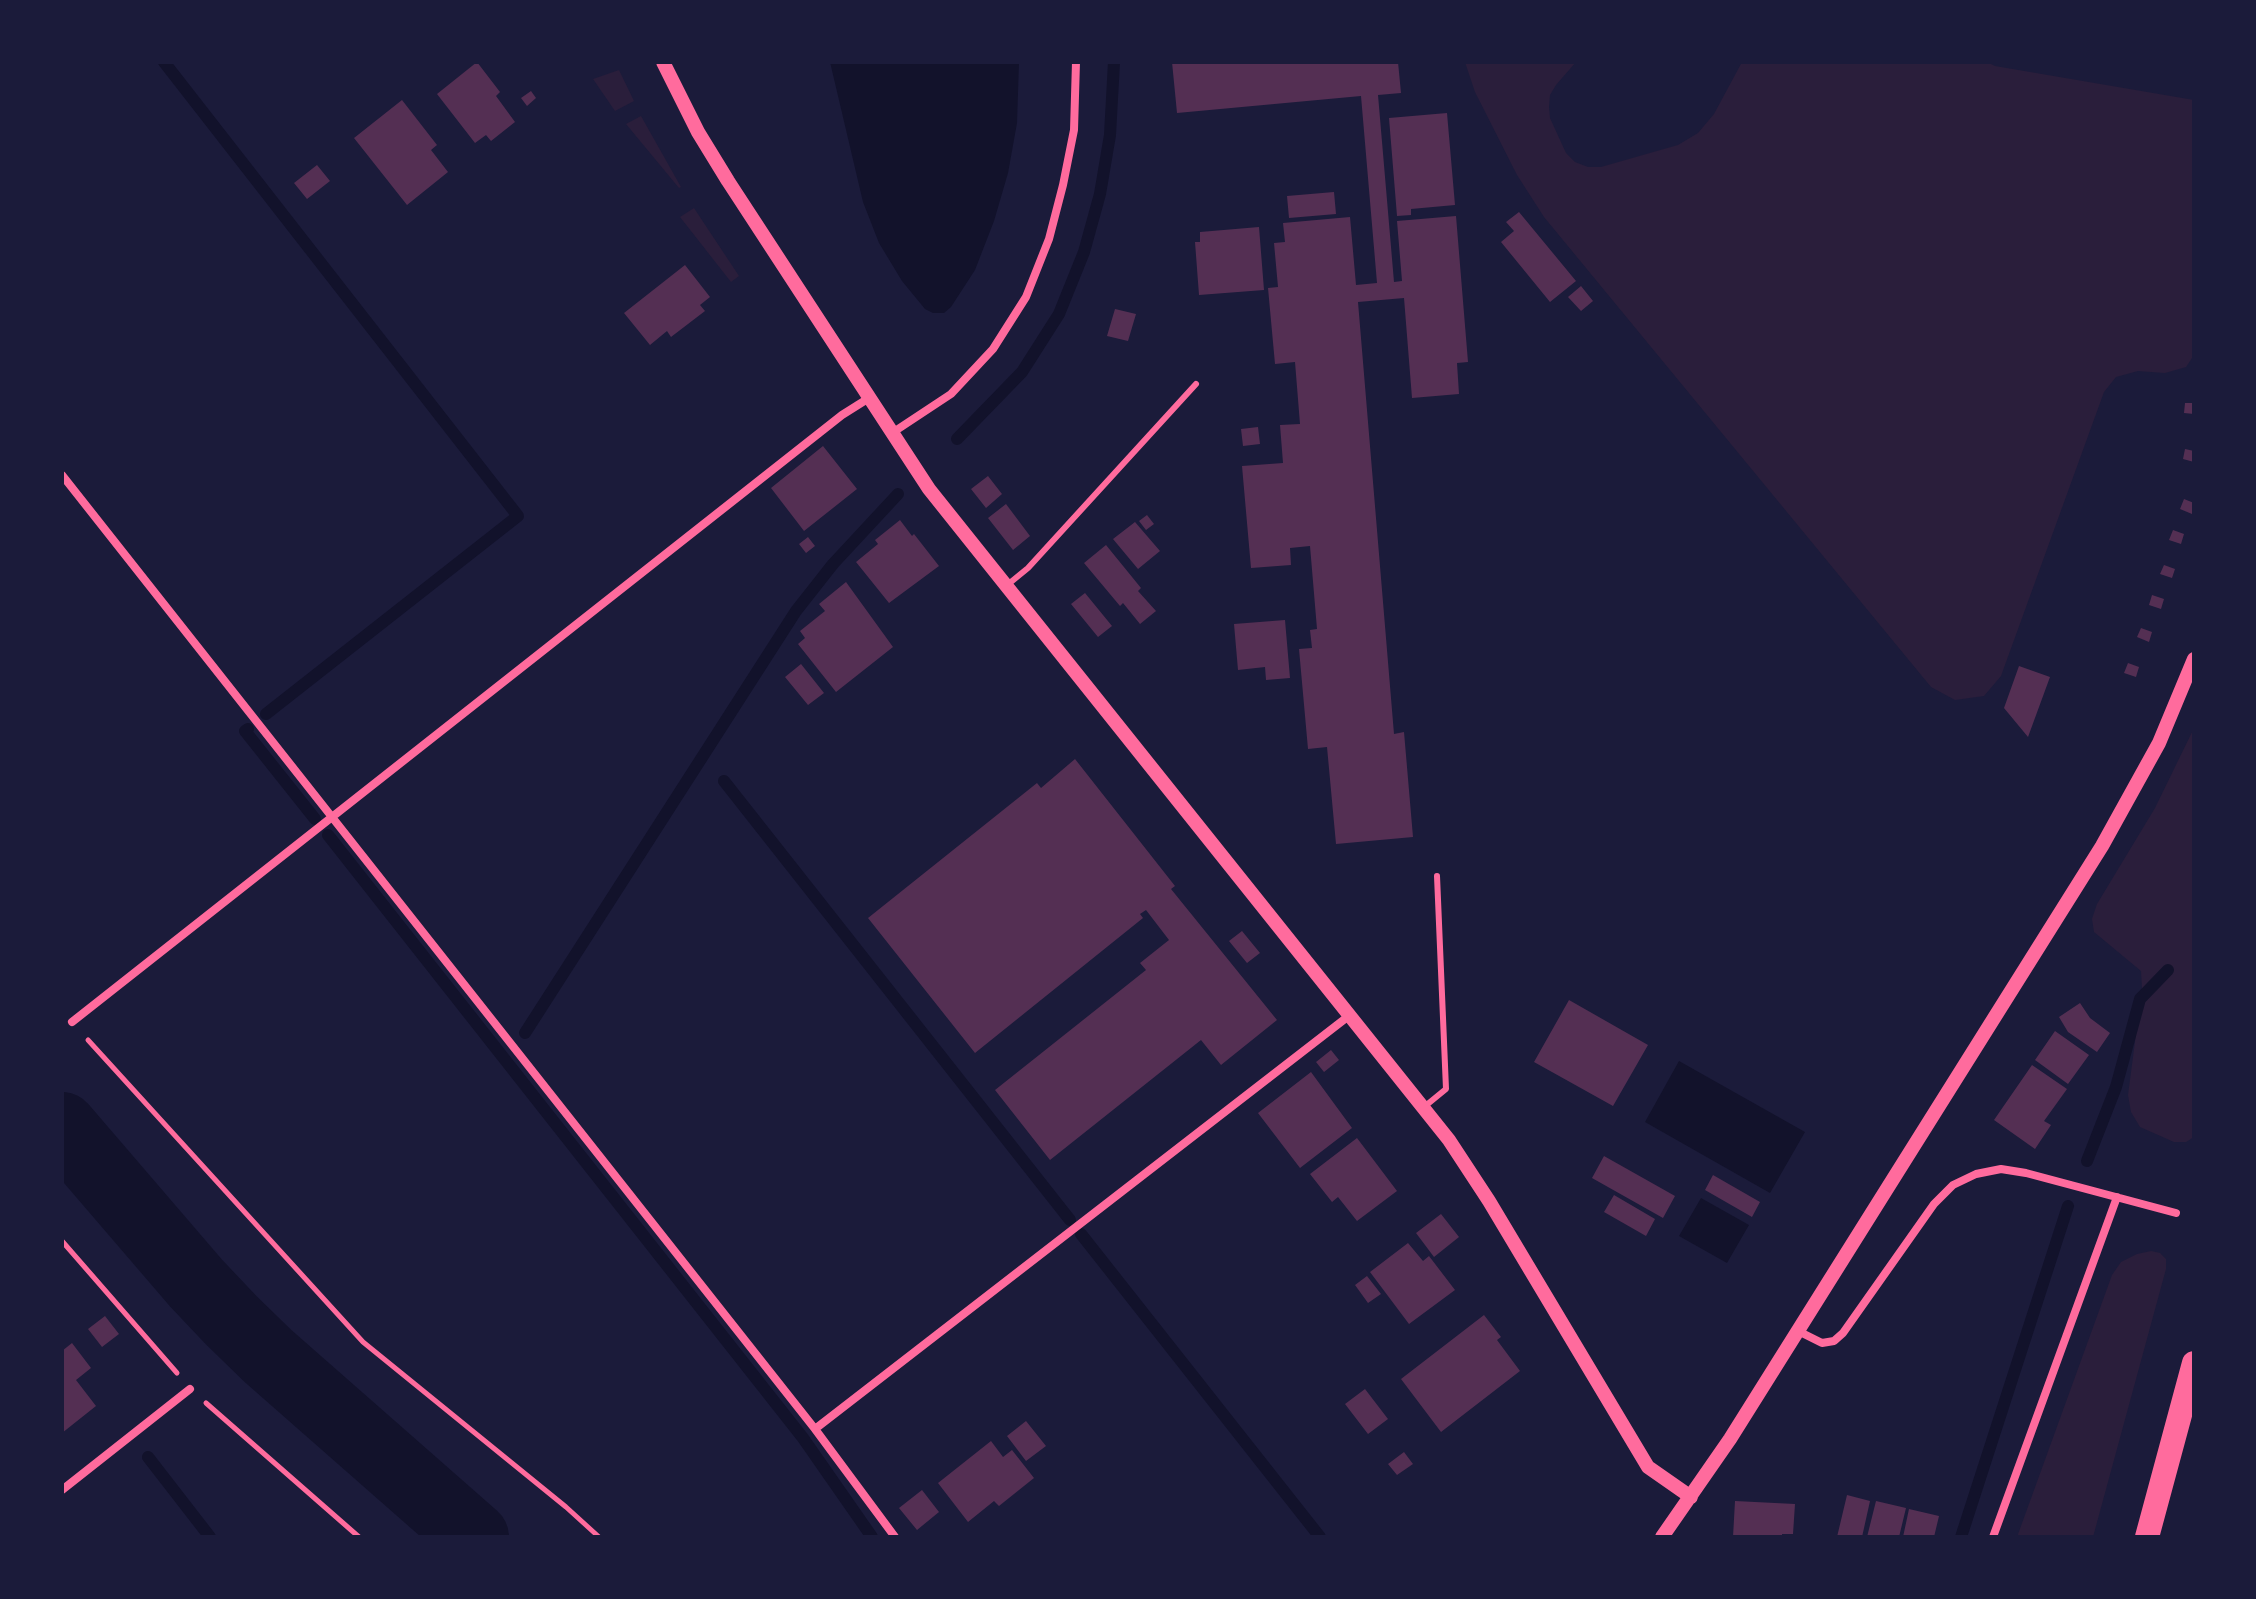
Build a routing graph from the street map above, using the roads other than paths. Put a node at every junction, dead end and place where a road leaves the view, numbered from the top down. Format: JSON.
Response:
{"nodes":[{"id":1,"x":663,"y":62,"type":"edge"},
{"id":2,"x":1076,"y":62,"type":"edge"},
{"id":3,"x":1196,"y":384,"type":"dead end"},
{"id":4,"x":869,"y":398,"type":"junction"},
{"id":5,"x":892,"y":433,"type":"junction"},
{"id":6,"x":62,"y":475,"type":"edge"},
{"id":7,"x":1006,"y":586,"type":"junction"},
{"id":8,"x":2194,"y":659,"type":"edge"},
{"id":9,"x":332,"y":817,"type":"junction"},
{"id":10,"x":1437,"y":876,"type":"dead end"},
{"id":11,"x":1350,"y":1015,"type":"junction"},
{"id":12,"x":72,"y":1022,"type":"road end"},
{"id":13,"x":1424,"y":1107,"type":"junction"},
{"id":14,"x":2117,"y":1197,"type":"junction"},
{"id":15,"x":2176,"y":1213,"type":"dead end"},
{"id":16,"x":1798,"y":1331,"type":"junction"},
{"id":17,"x":2194,"y":1363,"type":"edge"},
{"id":18,"x":190,"y":1389,"type":"dead end"},
{"id":19,"x":815,"y":1429,"type":"junction"},
{"id":20,"x":62,"y":1490,"type":"edge"},
{"id":21,"x":1691,"y":1497,"type":"junction"},
{"id":22,"x":895,"y":1537,"type":"edge"},
{"id":23,"x":1662,"y":1537,"type":"edge"},
{"id":24,"x":1993,"y":1537,"type":"edge"},
{"id":25,"x":2147,"y":1537,"type":"edge"}],
"edges":[{"from":1,"to":4,"type":"street"},
{"from":2,"to":5,"type":"street"},
{"from":3,"to":7,"type":"lane"},
{"from":4,"to":5,"type":"street"},
{"from":4,"to":9,"type":"street"},
{"from":5,"to":7,"type":"street"},
{"from":6,"to":9,"type":"street"},
{"from":7,"to":11,"type":"street"},
{"from":8,"to":16,"type":"street"},
{"from":9,"to":12,"type":"street"},
{"from":9,"to":19,"type":"street"},
{"from":10,"to":13,"type":"lane"},
{"from":11,"to":13,"type":"street"},
{"from":11,"to":19,"type":"street"},
{"from":13,"to":21,"type":"street"},
{"from":14,"to":15,"type":"street"},
{"from":14,"to":16,"type":"street"},
{"from":14,"to":24,"type":"street"},
{"from":16,"to":21,"type":"street"},
{"from":17,"to":25,"type":"highway"},
{"from":18,"to":20,"type":"street"},
{"from":19,"to":22,"type":"street"},
{"from":21,"to":23,"type":"street"}]}
